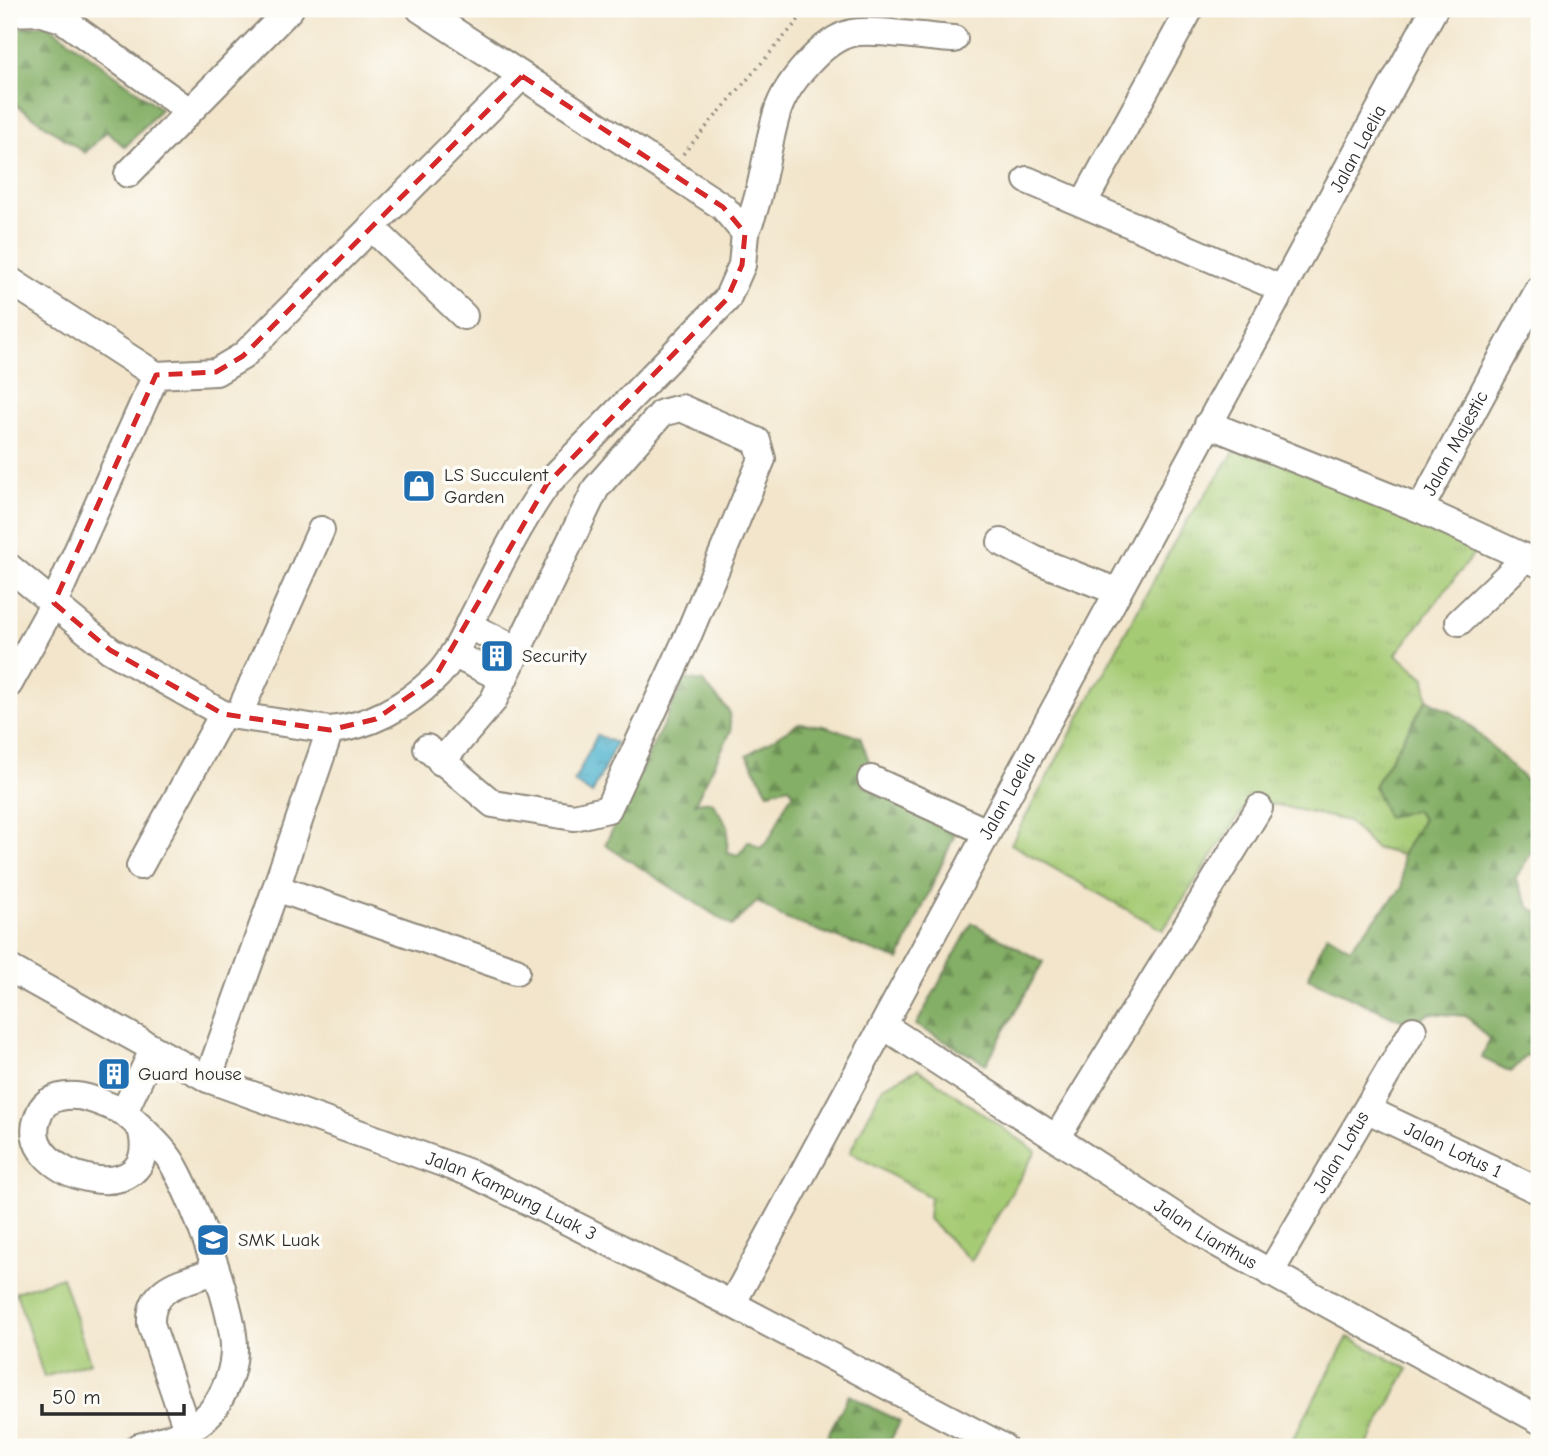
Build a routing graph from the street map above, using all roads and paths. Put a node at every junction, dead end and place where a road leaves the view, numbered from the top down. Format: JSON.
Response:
{"nodes":[{"id":1,"x":290,"y":9,"type":"edge"},
{"id":2,"x":421,"y":9,"type":"edge"},
{"id":3,"x":808,"y":9,"type":"edge"},
{"id":4,"x":1190,"y":9,"type":"edge"},
{"id":5,"x":1434,"y":9,"type":"edge"},
{"id":6,"x":9,"y":13,"type":"edge"},
{"id":7,"x":954,"y":39,"type":"dead end"},
{"id":8,"x":522,"y":76,"type":"junction"},
{"id":9,"x":189,"y":111,"type":"junction"},
{"id":10,"x":668,"y":171,"type":"junction"},
{"id":11,"x":128,"y":174,"type":"dead end"},
{"id":12,"x":1027,"y":180,"type":"dead end"},
{"id":13,"x":1084,"y":202,"type":"junction"},
{"id":14,"x":371,"y":227,"type":"junction"},
{"id":15,"x":745,"y":233,"type":"junction"},
{"id":16,"x":9,"y":280,"type":"edge"},
{"id":17,"x":1280,"y":288,"type":"junction"},
{"id":18,"x":1539,"y":289,"type":"edge"},
{"id":19,"x":464,"y":316,"type":"dead end"},
{"id":20,"x":156,"y":374,"type":"junction"},
{"id":21,"x":1208,"y":424,"type":"junction"},
{"id":22,"x":1420,"y":509,"type":"junction"},
{"id":23,"x":321,"y":530,"type":"dead end"},
{"id":24,"x":1001,"y":542,"type":"dead end"},
{"id":25,"x":1532,"y":561,"type":"edge"},
{"id":26,"x":9,"y":567,"type":"edge"},
{"id":27,"x":1116,"y":591,"type":"junction"},
{"id":28,"x":54,"y":603,"type":"junction"},
{"id":29,"x":1460,"y":622,"type":"dead end"},
{"id":30,"x":468,"y":625,"type":"junction"},
{"id":31,"x":518,"y":650,"type":"junction"},
{"id":32,"x":453,"y":653,"type":"junction"},
{"id":33,"x":504,"y":679,"type":"junction"},
{"id":34,"x":9,"y":684,"type":"edge"},
{"id":35,"x":231,"y":715,"type":"junction"},
{"id":36,"x":330,"y":730,"type":"junction"},
{"id":37,"x":871,"y":779,"type":"dead end"},
{"id":38,"x":1259,"y":808,"type":"dead end"},
{"id":39,"x":987,"y":832,"type":"junction"},
{"id":40,"x":140,"y":866,"type":"dead end"},
{"id":41,"x":276,"y":888,"type":"junction"},
{"id":42,"x":9,"y":968,"type":"edge"},
{"id":43,"x":516,"y":971,"type":"dead end"},
{"id":44,"x":884,"y":1026,"type":"junction"},
{"id":45,"x":1413,"y":1030,"type":"dead end"},
{"id":46,"x":153,"y":1050,"type":"junction"},
{"id":47,"x":208,"y":1079,"type":"junction"},
{"id":48,"x":1368,"y":1110,"type":"junction"},
{"id":49,"x":1057,"y":1137,"type":"junction"},
{"id":50,"x":1539,"y":1191,"type":"edge"},
{"id":51,"x":215,"y":1271,"type":"junction"},
{"id":52,"x":1270,"y":1273,"type":"junction"},
{"id":53,"x":732,"y":1304,"type":"junction"},
{"id":54,"x":1539,"y":1420,"type":"edge"},
{"id":55,"x":188,"y":1432,"type":"junction"},
{"id":56,"x":139,"y":1447,"type":"edge"},
{"id":57,"x":1003,"y":1447,"type":"edge"}],
"edges":[{"from":1,"to":9,"type":"street"},
{"from":2,"to":8,"type":"street"},
{"from":3,"to":10,"type":"path"},
{"from":4,"to":13,"type":"street"},
{"from":5,"to":17,"type":"street","name":"Jalan Laelia"},
{"from":6,"to":9,"type":"street"},
{"from":7,"to":15,"type":"street"},
{"from":8,"to":10,"type":"street"},
{"from":8,"to":14,"type":"street"},
{"from":9,"to":11,"type":"street"},
{"from":10,"to":15,"type":"street"},
{"from":12,"to":13,"type":"street"},
{"from":13,"to":17,"type":"street"},
{"from":14,"to":19,"type":"street"},
{"from":14,"to":20,"type":"street"},
{"from":15,"to":30,"type":"street"},
{"from":16,"to":20,"type":"street"},
{"from":17,"to":21,"type":"street","name":"Jalan Laelia"},
{"from":18,"to":22,"type":"street","name":"Jalan Majestic"},
{"from":20,"to":28,"type":"street"},
{"from":21,"to":22,"type":"street","name":"Jalan Majestic"},
{"from":21,"to":27,"type":"street","name":"Jalan Laelia"},
{"from":22,"to":25,"type":"street"},
{"from":23,"to":35,"type":"street"},
{"from":24,"to":27,"type":"street"},
{"from":25,"to":29,"type":"street"},
{"from":26,"to":28,"type":"street"},
{"from":27,"to":39,"type":"street","name":"Jalan Laelia"},
{"from":28,"to":34,"type":"street"},
{"from":28,"to":35,"type":"street"},
{"from":30,"to":31,"type":"street"},
{"from":30,"to":32,"type":"street"},
{"from":31,"to":33,"type":"street"},
{"from":31,"to":33,"type":"street"},
{"from":32,"to":33,"type":"street"},
{"from":32,"to":36,"type":"street"},
{"from":35,"to":36,"type":"street"},
{"from":35,"to":40,"type":"street"},
{"from":36,"to":41,"type":"street"},
{"from":37,"to":39,"type":"street"},
{"from":38,"to":49,"type":"street"},
{"from":39,"to":44,"type":"street","name":"Jalan Laelia"},
{"from":41,"to":43,"type":"street"},
{"from":41,"to":47,"type":"street"},
{"from":42,"to":46,"type":"street","name":"Jalan Kampung Luak 3"},
{"from":44,"to":49,"type":"street","name":"Jalan Lianthus"},
{"from":44,"to":53,"type":"street","name":"Jalan Laelia"},
{"from":45,"to":48,"type":"street","name":"Jalan Lotus"},
{"from":46,"to":47,"type":"street","name":"Jalan Kampung Luak 3"},
{"from":46,"to":51,"type":"street"},
{"from":47,"to":53,"type":"street","name":"Jalan Kampung Luak 3"},
{"from":48,"to":50,"type":"street","name":"Jalan Lotus 1"},
{"from":48,"to":52,"type":"street","name":"Jalan Lotus"},
{"from":49,"to":52,"type":"street","name":"Jalan Lianthus"},
{"from":51,"to":55,"type":"street"},
{"from":51,"to":55,"type":"street"},
{"from":52,"to":54,"type":"street","name":"Jalan Lianthus"},
{"from":53,"to":57,"type":"street","name":"Jalan Kampung Luak 3"},
{"from":55,"to":56,"type":"street"}]}
